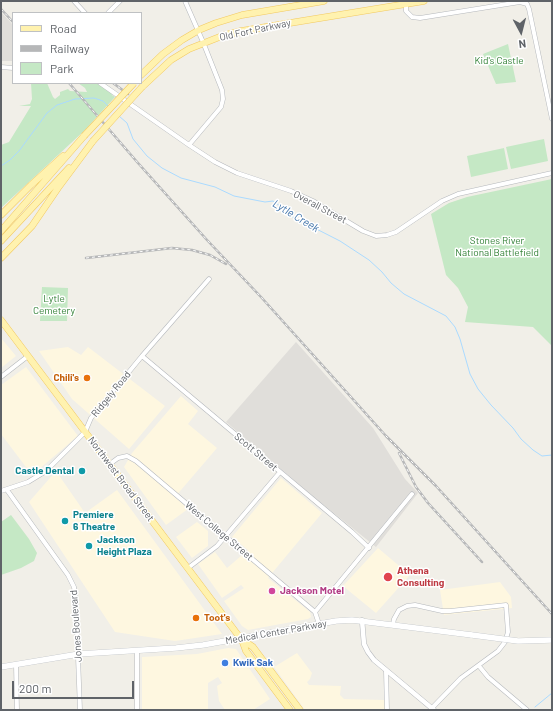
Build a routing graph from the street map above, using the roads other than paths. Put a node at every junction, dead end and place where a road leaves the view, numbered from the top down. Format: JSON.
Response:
{"nodes":[{"id":1,"x":74,"y":1,"type":"edge"},
{"id":2,"x":120,"y":1,"type":"edge"},
{"id":3,"x":185,"y":1,"type":"edge"},
{"id":4,"x":324,"y":1,"type":"edge"},
{"id":5,"x":424,"y":1,"type":"edge"},
{"id":6,"x":406,"y":2,"type":"edge"},
{"id":7,"x":84,"y":12,"type":"edge"},
{"id":8,"x":109,"y":12,"type":"edge"},
{"id":9,"x":199,"y":30,"type":"junction"},
{"id":10,"x":204,"y":42,"type":"junction"},
{"id":11,"x":1,"y":67,"type":"edge"},
{"id":12,"x":12,"y":68,"type":"edge"},
{"id":13,"x":142,"y":75,"type":"edge"},
{"id":14,"x":101,"y":84,"type":"edge"},
{"id":15,"x":133,"y":84,"type":"edge"},
{"id":16,"x":552,"y":119,"type":"edge"},
{"id":17,"x":84,"y":136,"type":"junction"},
{"id":18,"x":93,"y":141,"type":"junction"},
{"id":19,"x":189,"y":145,"type":"junction"},
{"id":20,"x":552,"y":173,"type":"edge"},
{"id":21,"x":1,"y":215,"type":"edge"},
{"id":22,"x":1,"y":231,"type":"edge"},
{"id":23,"x":1,"y":241,"type":"edge"},
{"id":24,"x":1,"y":258,"type":"edge"},
{"id":25,"x":209,"y":279,"type":"dead end"},
{"id":26,"x":1,"y":320,"type":"edge"},
{"id":27,"x":28,"y":356,"type":"junction"},
{"id":28,"x":142,"y":356,"type":"junction"},
{"id":29,"x":1,"y":377,"type":"edge"},
{"id":30,"x":86,"y":432,"type":"junction"},
{"id":31,"x":110,"y":464,"type":"junction"},
{"id":32,"x":280,"y":472,"type":"junction"},
{"id":33,"x":7,"y":490,"type":"junction"},
{"id":34,"x":1,"y":491,"type":"edge"},
{"id":35,"x":412,"y":494,"type":"dead end"},
{"id":36,"x":225,"y":537,"type":"junction"},
{"id":37,"x":368,"y":548,"type":"junction"},
{"id":38,"x":188,"y":568,"type":"junction"},
{"id":39,"x":315,"y":612,"type":"junction"},
{"id":40,"x":362,"y":620,"type":"junction"},
{"id":41,"x":319,"y":624,"type":"junction"},
{"id":42,"x":393,"y":624,"type":"junction"},
{"id":43,"x":241,"y":639,"type":"junction"},
{"id":44,"x":552,"y":640,"type":"edge"},
{"id":45,"x":137,"y":651,"type":"junction"},
{"id":46,"x":79,"y":654,"type":"junction"},
{"id":47,"x":16,"y":665,"type":"junction"},
{"id":48,"x":479,"y":666,"type":"junction"},
{"id":49,"x":1,"y":667,"type":"edge"},
{"id":50,"x":386,"y":671,"type":"junction"},
{"id":51,"x":433,"y":709,"type":"edge"},
{"id":52,"x":17,"y":710,"type":"edge"},
{"id":53,"x":80,"y":710,"type":"edge"},
{"id":54,"x":137,"y":710,"type":"edge"},
{"id":55,"x":290,"y":710,"type":"edge"},
{"id":56,"x":300,"y":710,"type":"edge"},
{"id":57,"x":387,"y":710,"type":"edge"},
{"id":58,"x":527,"y":710,"type":"edge"}],
"edges":[{"from":1,"to":7,"type":"street"},
{"from":2,"to":8,"type":"street"},
{"from":3,"to":9,"type":"street"},
{"from":4,"to":9,"type":"main road","name":"Old Fort Parkway"},
{"from":5,"to":6,"type":"main road","name":"Old Fort Parkway"},
{"from":6,"to":10,"type":"main road","name":"Old Fort Parkway"},
{"from":6,"to":16,"type":"street"},
{"from":9,"to":10,"type":"street"},
{"from":9,"to":13,"type":"main road","name":"Old Fort Parkway"},
{"from":10,"to":18,"type":"main road","name":"Old Fort Parkway","bridge":true},
{"from":10,"to":19,"type":"street"},
{"from":11,"to":12,"type":"street"},
{"from":14,"to":19,"type":"street","name":"Overall Street"},
{"from":15,"to":17,"type":"main road","bridge":true},
{"from":17,"to":21,"type":"main road"},
{"from":17,"to":22,"type":"main road"},
{"from":18,"to":23,"type":"main road","name":"Old Fort Parkway"},
{"from":18,"to":24,"type":"main road"},
{"from":19,"to":20,"type":"street","name":"Overall Street"},
{"from":25,"to":28,"type":"street","name":"Ridgely Road"},
{"from":26,"to":27,"type":"main road","name":"Northwest Broad Street"},
{"from":27,"to":29,"type":"street"},
{"from":27,"to":30,"type":"main road","name":"Northwest Broad Street"},
{"from":28,"to":30,"type":"street","name":"Ridgely Road"},
{"from":28,"to":32,"type":"street","name":"Scott Street"},
{"from":30,"to":31,"type":"main road","name":"Northwest Broad Street"},
{"from":30,"to":33,"type":"street","name":"Ridgely Road"},
{"from":31,"to":36,"type":"street","name":"West College Street"},
{"from":31,"to":38,"type":"main road","name":"Northwest Broad Street"},
{"from":32,"to":36,"type":"street"},
{"from":32,"to":37,"type":"street","name":"Scott Street"},
{"from":33,"to":34,"type":"street","name":"Ridgely Road"},
{"from":33,"to":46,"type":"street","name":"Jones Boulevard"},
{"from":35,"to":37,"type":"street"},
{"from":36,"to":38,"type":"street"},
{"from":36,"to":39,"type":"street","name":"West College Street"},
{"from":37,"to":39,"type":"street"},
{"from":38,"to":43,"type":"main road","name":"Northwest Broad Street"},
{"from":39,"to":41,"type":"street"},
{"from":40,"to":41,"type":"main road","name":"Medical Center Parkway"},
{"from":40,"to":42,"type":"main road","name":"Medical Center Parkway"},
{"from":40,"to":50,"type":"street"},
{"from":41,"to":43,"type":"main road","name":"Medical Center Parkway"},
{"from":42,"to":44,"type":"main road","name":"Medical Center Parkway","bridge":true},
{"from":42,"to":48,"type":"street"},
{"from":43,"to":45,"type":"main road","name":"Medical Center Parkway"},
{"from":43,"to":55,"type":"main road","name":"Northwest Broad Street"},
{"from":43,"to":56,"type":"main road","name":"Northwest Broad Street"},
{"from":45,"to":46,"type":"main road","name":"Medical Center Parkway"},
{"from":45,"to":54,"type":"street"},
{"from":46,"to":47,"type":"main road","name":"Medical Center Parkway"},
{"from":46,"to":53,"type":"street","name":"Jones Boulevard"},
{"from":47,"to":49,"type":"main road","name":"Medical Center Parkway"},
{"from":47,"to":52,"type":"street"},
{"from":48,"to":51,"type":"street"},
{"from":48,"to":58,"type":"street"},
{"from":50,"to":51,"type":"street"},
{"from":50,"to":57,"type":"street"}]}
